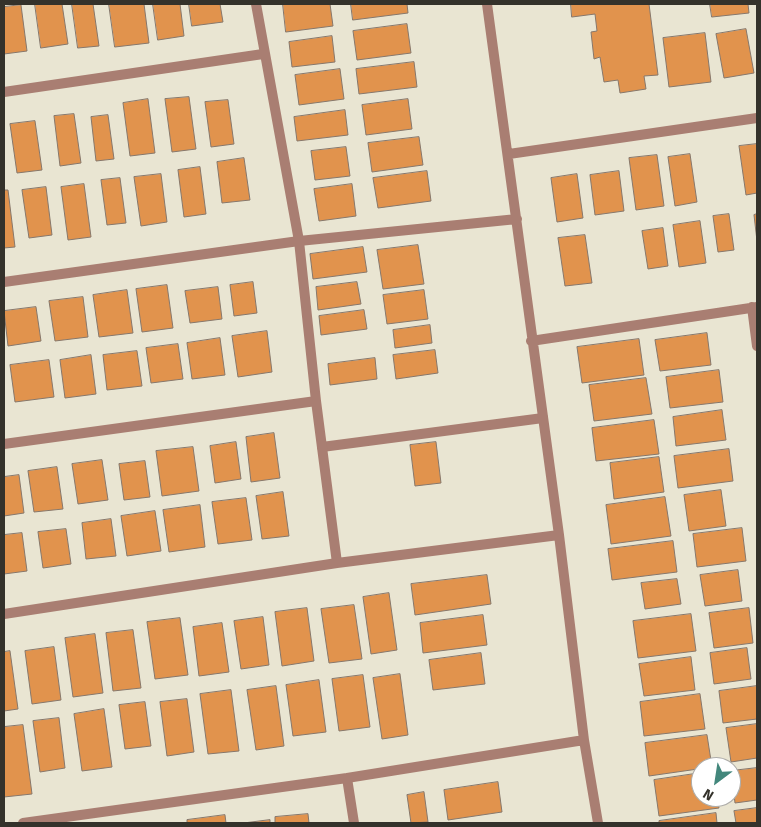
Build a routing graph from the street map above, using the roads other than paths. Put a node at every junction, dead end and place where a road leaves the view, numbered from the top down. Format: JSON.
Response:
{"nodes":[{"id":1,"x":256,"y":4,"type":"edge"},
{"id":2,"x":487,"y":4,"type":"edge"},
{"id":3,"x":263,"y":54,"type":"junction"},
{"id":4,"x":4,"y":92,"type":"edge"},
{"id":5,"x":757,"y":118,"type":"edge"},
{"id":6,"x":509,"y":154,"type":"junction"},
{"id":7,"x":517,"y":219,"type":"junction"},
{"id":8,"x":299,"y":241,"type":"junction"},
{"id":9,"x":4,"y":282,"type":"edge"},
{"id":10,"x":754,"y":307,"type":"edge"},
{"id":11,"x":532,"y":341,"type":"junction"},
{"id":12,"x":757,"y":346,"type":"edge"},
{"id":13,"x":316,"y":401,"type":"junction"},
{"id":14,"x":543,"y":418,"type":"junction"},
{"id":15,"x":4,"y":444,"type":"edge"},
{"id":16,"x":322,"y":447,"type":"junction"},
{"id":17,"x":559,"y":535,"type":"junction"},
{"id":18,"x":337,"y":563,"type":"junction"},
{"id":19,"x":4,"y":614,"type":"edge"},
{"id":20,"x":584,"y":740,"type":"junction"},
{"id":21,"x":347,"y":778,"type":"junction"},
{"id":22,"x":23,"y":823,"type":"edge"},
{"id":23,"x":354,"y":823,"type":"edge"},
{"id":24,"x":598,"y":823,"type":"edge"}],
"edges":[{"from":1,"to":3,"type":"street"},
{"from":2,"to":6,"type":"street"},
{"from":3,"to":4,"type":"street"},
{"from":3,"to":8,"type":"street"},
{"from":5,"to":6,"type":"street"},
{"from":6,"to":7,"type":"street"},
{"from":7,"to":8,"type":"street"},
{"from":7,"to":11,"type":"street"},
{"from":8,"to":9,"type":"street"},
{"from":8,"to":13,"type":"street"},
{"from":10,"to":11,"type":"street"},
{"from":10,"to":12,"type":"street"},
{"from":11,"to":14,"type":"street"},
{"from":13,"to":15,"type":"street"},
{"from":13,"to":16,"type":"street"},
{"from":14,"to":16,"type":"street"},
{"from":14,"to":17,"type":"street"},
{"from":16,"to":18,"type":"street"},
{"from":17,"to":18,"type":"street"},
{"from":17,"to":20,"type":"street"},
{"from":18,"to":19,"type":"street"},
{"from":20,"to":21,"type":"street"},
{"from":20,"to":24,"type":"street"},
{"from":21,"to":22,"type":"street"},
{"from":21,"to":23,"type":"street"}]}
